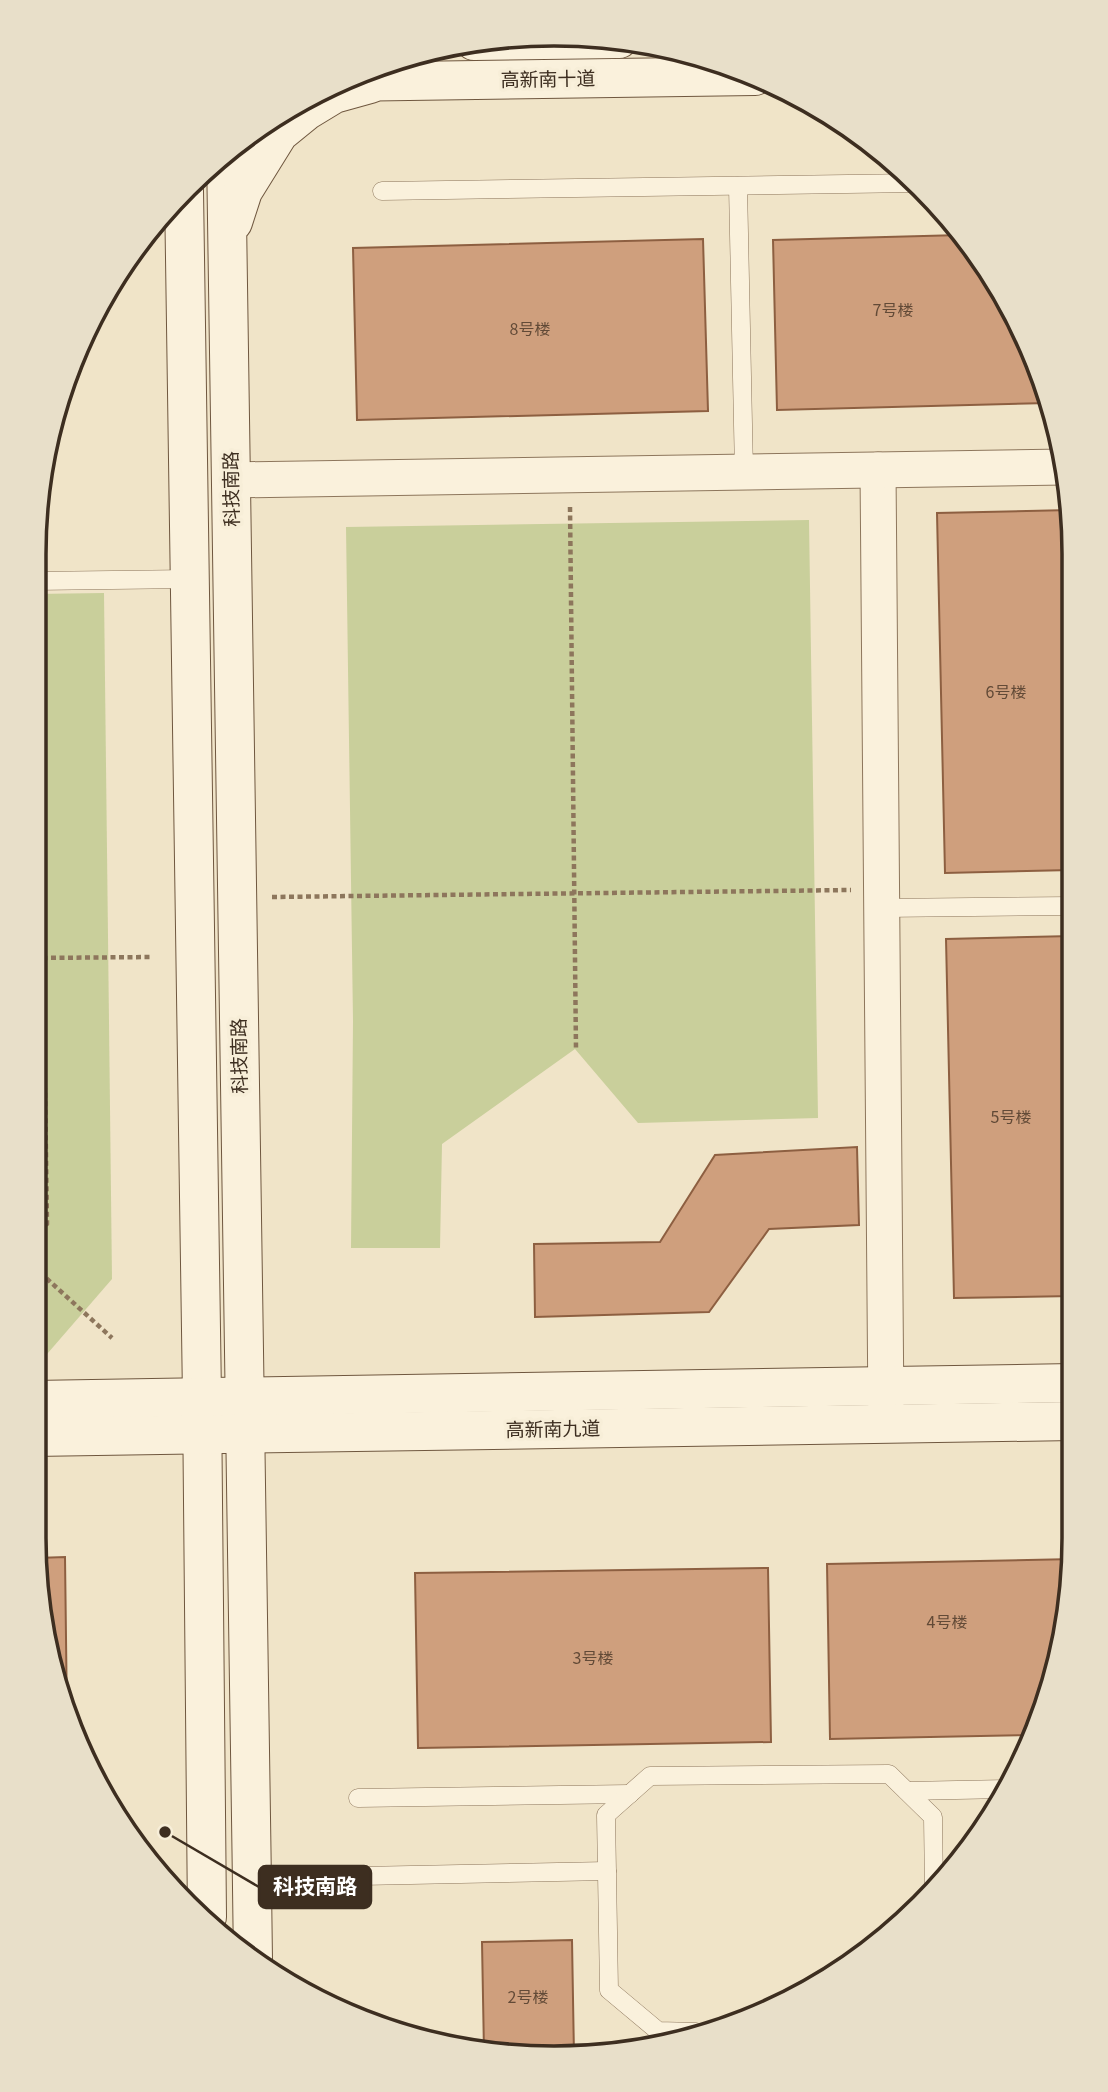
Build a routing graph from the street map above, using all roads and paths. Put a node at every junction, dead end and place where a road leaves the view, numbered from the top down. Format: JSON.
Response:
{"nodes":[{"id":1,"x":729,"y":76,"type":"edge"},
{"id":2,"x":366,"y":81,"type":"edge"},
{"id":3,"x":380,"y":81,"type":"junction"},
{"id":4,"x":343,"y":91,"type":"edge"},
{"id":5,"x":312,"y":108,"type":"edge"},
{"id":6,"x":226,"y":166,"type":"edge"},
{"id":7,"x":902,"y":183,"type":"edge"},
{"id":8,"x":738,"y":186,"type":"junction"},
{"id":9,"x":382,"y":191,"type":"dead end"},
{"id":10,"x":184,"y":205,"type":"edge"},
{"id":11,"x":177,"y":213,"type":"edge"},
{"id":12,"x":184,"y":240,"type":"junction"},
{"id":13,"x":227,"y":241,"type":"junction"},
{"id":14,"x":1055,"y":467,"type":"edge"},
{"id":15,"x":878,"y":470,"type":"junction"},
{"id":16,"x":744,"y":472,"type":"junction"},
{"id":17,"x":569,"y":475,"type":"junction"},
{"id":18,"x":231,"y":481,"type":"junction"},
{"id":19,"x":190,"y":579,"type":"junction"},
{"id":20,"x":46,"y":581,"type":"edge"},
{"id":21,"x":574,"y":894,"type":"junction"},
{"id":22,"x":236,"y":897,"type":"junction"},
{"id":23,"x":882,"y":899,"type":"junction"},
{"id":24,"x":1062,"y":906,"type":"edge"},
{"id":25,"x":152,"y":957,"type":"dead end"},
{"id":26,"x":46,"y":958,"type":"edge"},
{"id":27,"x":576,"y":1049,"type":"dead end"},
{"id":28,"x":46,"y":1156,"type":"edge"},
{"id":29,"x":46,"y":1225,"type":"edge"},
{"id":30,"x":46,"y":1278,"type":"edge"},
{"id":31,"x":113,"y":1338,"type":"dead end"},
{"id":32,"x":1062,"y":1383,"type":"edge"},
{"id":33,"x":886,"y":1386,"type":"junction"},
{"id":34,"x":246,"y":1396,"type":"junction"},
{"id":35,"x":202,"y":1397,"type":"junction"},
{"id":36,"x":46,"y":1400,"type":"edge"},
{"id":37,"x":1062,"y":1421,"type":"edge"},
{"id":38,"x":886,"y":1424,"type":"junction"},
{"id":39,"x":203,"y":1434,"type":"junction"},
{"id":40,"x":246,"y":1434,"type":"junction"},
{"id":41,"x":46,"y":1437,"type":"edge"},
{"id":42,"x":996,"y":1789,"type":"edge"},
{"id":43,"x":907,"y":1791,"type":"junction"},
{"id":44,"x":630,"y":1794,"type":"junction"},
{"id":45,"x":358,"y":1798,"type":"dead end"},
{"id":46,"x":607,"y":1871,"type":"junction"},
{"id":47,"x":937,"y":1871,"type":"edge"},
{"id":48,"x":361,"y":1876,"type":"dead end"},
{"id":49,"x":207,"y":1909,"type":"edge"},
{"id":50,"x":253,"y":1948,"type":"edge"},
{"id":51,"x":676,"y":2031,"type":"edge"}],
"edges":[{"from":1,"to":3,"type":"main road","name":"高新南十道"},
{"from":2,"to":3,"type":"main road","name":"高新南十道"},
{"from":3,"to":4,"type":"main road"},
{"from":5,"to":13,"type":"main road"},
{"from":6,"to":13,"type":"main road","name":"科技南路"},
{"from":7,"to":8,"type":"lane"},
{"from":8,"to":9,"type":"lane"},
{"from":8,"to":16,"type":"lane"},
{"from":10,"to":12,"type":"main road"},
{"from":11,"to":12,"type":"main road"},
{"from":12,"to":19,"type":"main road"},
{"from":13,"to":18,"type":"main road","name":"科技南路"},
{"from":14,"to":15,"type":"street"},
{"from":15,"to":16,"type":"street"},
{"from":15,"to":23,"type":"street"},
{"from":16,"to":17,"type":"street"},
{"from":17,"to":18,"type":"street"},
{"from":17,"to":21,"type":"path"},
{"from":18,"to":22,"type":"main road","name":"科技南路"},
{"from":19,"to":20,"type":"lane"},
{"from":19,"to":35,"type":"main road"},
{"from":21,"to":22,"type":"path"},
{"from":21,"to":23,"type":"path"},
{"from":21,"to":27,"type":"path"},
{"from":22,"to":34,"type":"main road","name":"科技南路"},
{"from":23,"to":24,"type":"lane"},
{"from":23,"to":33,"type":"street"},
{"from":25,"to":26,"type":"path"},
{"from":28,"to":29,"type":"path"},
{"from":30,"to":31,"type":"path"},
{"from":32,"to":33,"type":"main road","name":"高新南九道"},
{"from":33,"to":34,"type":"main road","name":"高新南九道"},
{"from":33,"to":38,"type":"street"},
{"from":34,"to":35,"type":"main road","name":"高新南九道"},
{"from":34,"to":40,"type":"main road","name":"科技南路"},
{"from":35,"to":36,"type":"main road","name":"高新南九道"},
{"from":35,"to":39,"type":"main road"},
{"from":37,"to":38,"type":"main road","name":"高新南九道"},
{"from":38,"to":40,"type":"main road","name":"高新南九道"},
{"from":39,"to":40,"type":"main road","name":"高新南九道"},
{"from":39,"to":41,"type":"main road","name":"高新南九道"},
{"from":39,"to":49,"type":"main road"},
{"from":40,"to":50,"type":"main road","name":"科技南路"},
{"from":42,"to":43,"type":"lane"},
{"from":43,"to":44,"type":"lane"},
{"from":43,"to":47,"type":"lane"},
{"from":44,"to":45,"type":"lane"},
{"from":44,"to":46,"type":"lane"},
{"from":46,"to":48,"type":"lane"},
{"from":46,"to":51,"type":"lane"}]}
